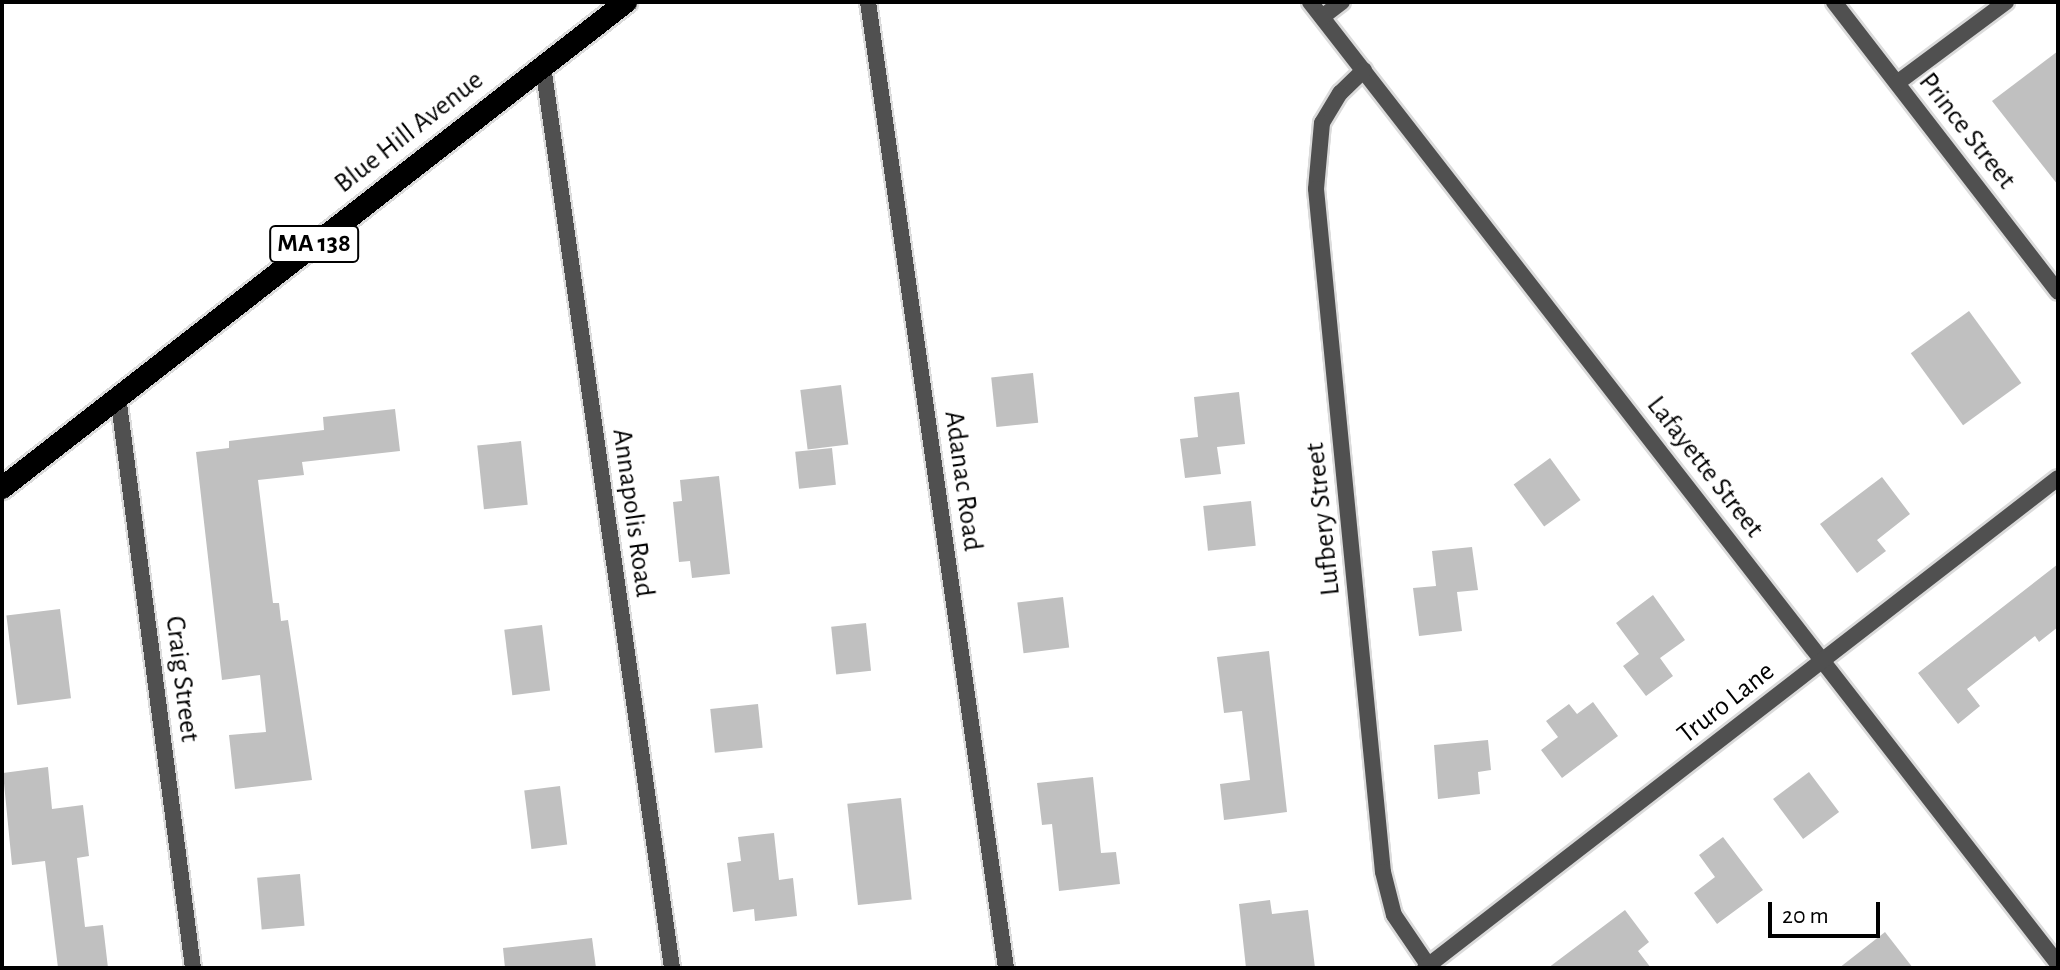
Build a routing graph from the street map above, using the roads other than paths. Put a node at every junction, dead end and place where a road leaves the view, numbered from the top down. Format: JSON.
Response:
{"nodes":[{"id":1,"x":626,"y":2,"type":"edge"},
{"id":2,"x":868,"y":2,"type":"edge"},
{"id":3,"x":1310,"y":2,"type":"edge"},
{"id":4,"x":1342,"y":2,"type":"edge"},
{"id":5,"x":1834,"y":2,"type":"edge"},
{"id":6,"x":2006,"y":2,"type":"edge"},
{"id":7,"x":1322,"y":17,"type":"junction"},
{"id":8,"x":543,"y":66,"type":"junction"},
{"id":9,"x":1364,"y":70,"type":"junction"},
{"id":10,"x":1897,"y":83,"type":"junction"},
{"id":11,"x":2058,"y":292,"type":"edge"},
{"id":12,"x":118,"y":396,"type":"junction"},
{"id":13,"x":2058,"y":478,"type":"edge"},
{"id":14,"x":2,"y":488,"type":"edge"},
{"id":15,"x":1823,"y":660,"type":"junction"},
{"id":16,"x":2058,"y":964,"type":"edge"},
{"id":17,"x":1426,"y":967,"type":"edge"},
{"id":18,"x":193,"y":968,"type":"edge"},
{"id":19,"x":672,"y":968,"type":"edge"},
{"id":20,"x":1006,"y":968,"type":"edge"}],
"edges":[{"from":1,"to":8,"type":"highway","name":"Blue Hill Avenue","number":"MA 138"},
{"from":2,"to":20,"type":"street","name":"Adanac Road"},
{"from":3,"to":7,"type":"street","name":"Lafayette Street"},
{"from":4,"to":7,"type":"street"},
{"from":5,"to":10,"type":"street","name":"Prince Street"},
{"from":6,"to":10,"type":"street"},
{"from":7,"to":9,"type":"street","name":"Lafayette Street"},
{"from":8,"to":12,"type":"highway","name":"Blue Hill Avenue","number":"MA 138"},
{"from":8,"to":19,"type":"street","name":"Annapolis Road"},
{"from":9,"to":15,"type":"street","name":"Lafayette Street"},
{"from":9,"to":17,"type":"street","name":"Lufbery Street"},
{"from":10,"to":11,"type":"street","name":"Prince Street"},
{"from":12,"to":14,"type":"highway","name":"Blue Hill Avenue","number":"MA 138"},
{"from":12,"to":18,"type":"street","name":"Craig Street"},
{"from":13,"to":15,"type":"street","name":"Truro Lane"},
{"from":15,"to":16,"type":"street","name":"Lafayette Street"},
{"from":15,"to":17,"type":"street","name":"Truro Lane"}]}
